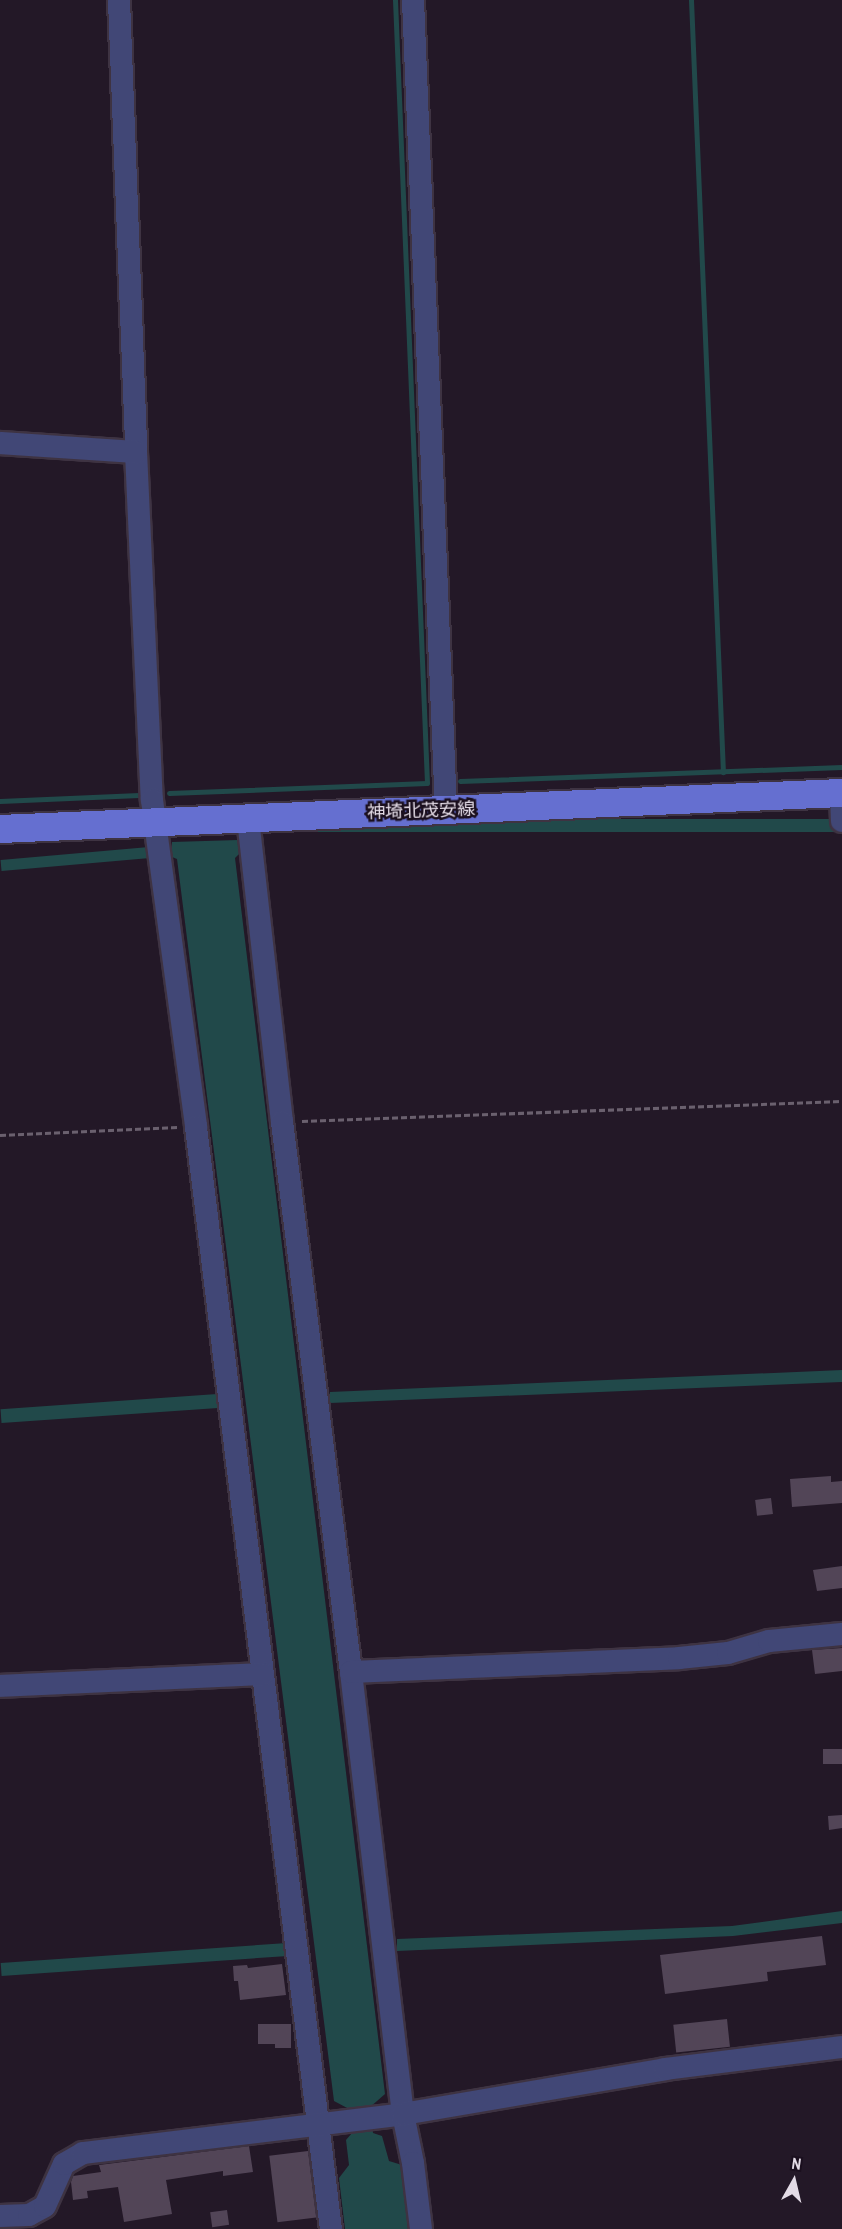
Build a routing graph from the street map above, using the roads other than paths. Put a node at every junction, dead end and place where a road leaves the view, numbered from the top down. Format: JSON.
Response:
{"nodes":[{"id":1,"x":119,"y":0,"type":"edge"},
{"id":2,"x":413,"y":0,"type":"edge"},
{"id":3,"x":0,"y":443,"type":"edge"},
{"id":4,"x":136,"y":452,"type":"junction"},
{"id":5,"x":842,"y":806,"type":"edge"},
{"id":6,"x":446,"y":810,"type":"junction"},
{"id":7,"x":0,"y":829,"type":"edge"},
{"id":8,"x":250,"y":838,"type":"junction"},
{"id":9,"x":158,"y":842,"type":"junction"},
{"id":10,"x":842,"y":1634,"type":"edge"},
{"id":11,"x":351,"y":1672,"type":"junction"},
{"id":12,"x":263,"y":1674,"type":"junction"},
{"id":13,"x":0,"y":1686,"type":"edge"},
{"id":14,"x":842,"y":2047,"type":"edge"},
{"id":15,"x":403,"y":2114,"type":"junction"},
{"id":16,"x":319,"y":2123,"type":"junction"},
{"id":17,"x":0,"y":2216,"type":"edge"},
{"id":18,"x":331,"y":2229,"type":"edge"},
{"id":19,"x":421,"y":2229,"type":"edge"}],
"edges":[{"from":1,"to":4,"type":"street"},
{"from":2,"to":6,"type":"street"},
{"from":3,"to":4,"type":"street"},
{"from":4,"to":9,"type":"street"},
{"from":5,"to":6,"type":"main road","name":"神埼北茂安線"},
{"from":6,"to":8,"type":"main road","name":"神埼北茂安線"},
{"from":7,"to":9,"type":"main road","name":"神埼北茂安線"},
{"from":8,"to":9,"type":"main road","name":"神埼北茂安線"},
{"from":8,"to":11,"type":"street"},
{"from":9,"to":12,"type":"street"},
{"from":10,"to":11,"type":"street"},
{"from":11,"to":15,"type":"street"},
{"from":12,"to":13,"type":"street"},
{"from":12,"to":16,"type":"street"},
{"from":14,"to":15,"type":"street"},
{"from":15,"to":16,"type":"street"},
{"from":15,"to":19,"type":"street"},
{"from":16,"to":17,"type":"street"},
{"from":16,"to":18,"type":"street"}]}
